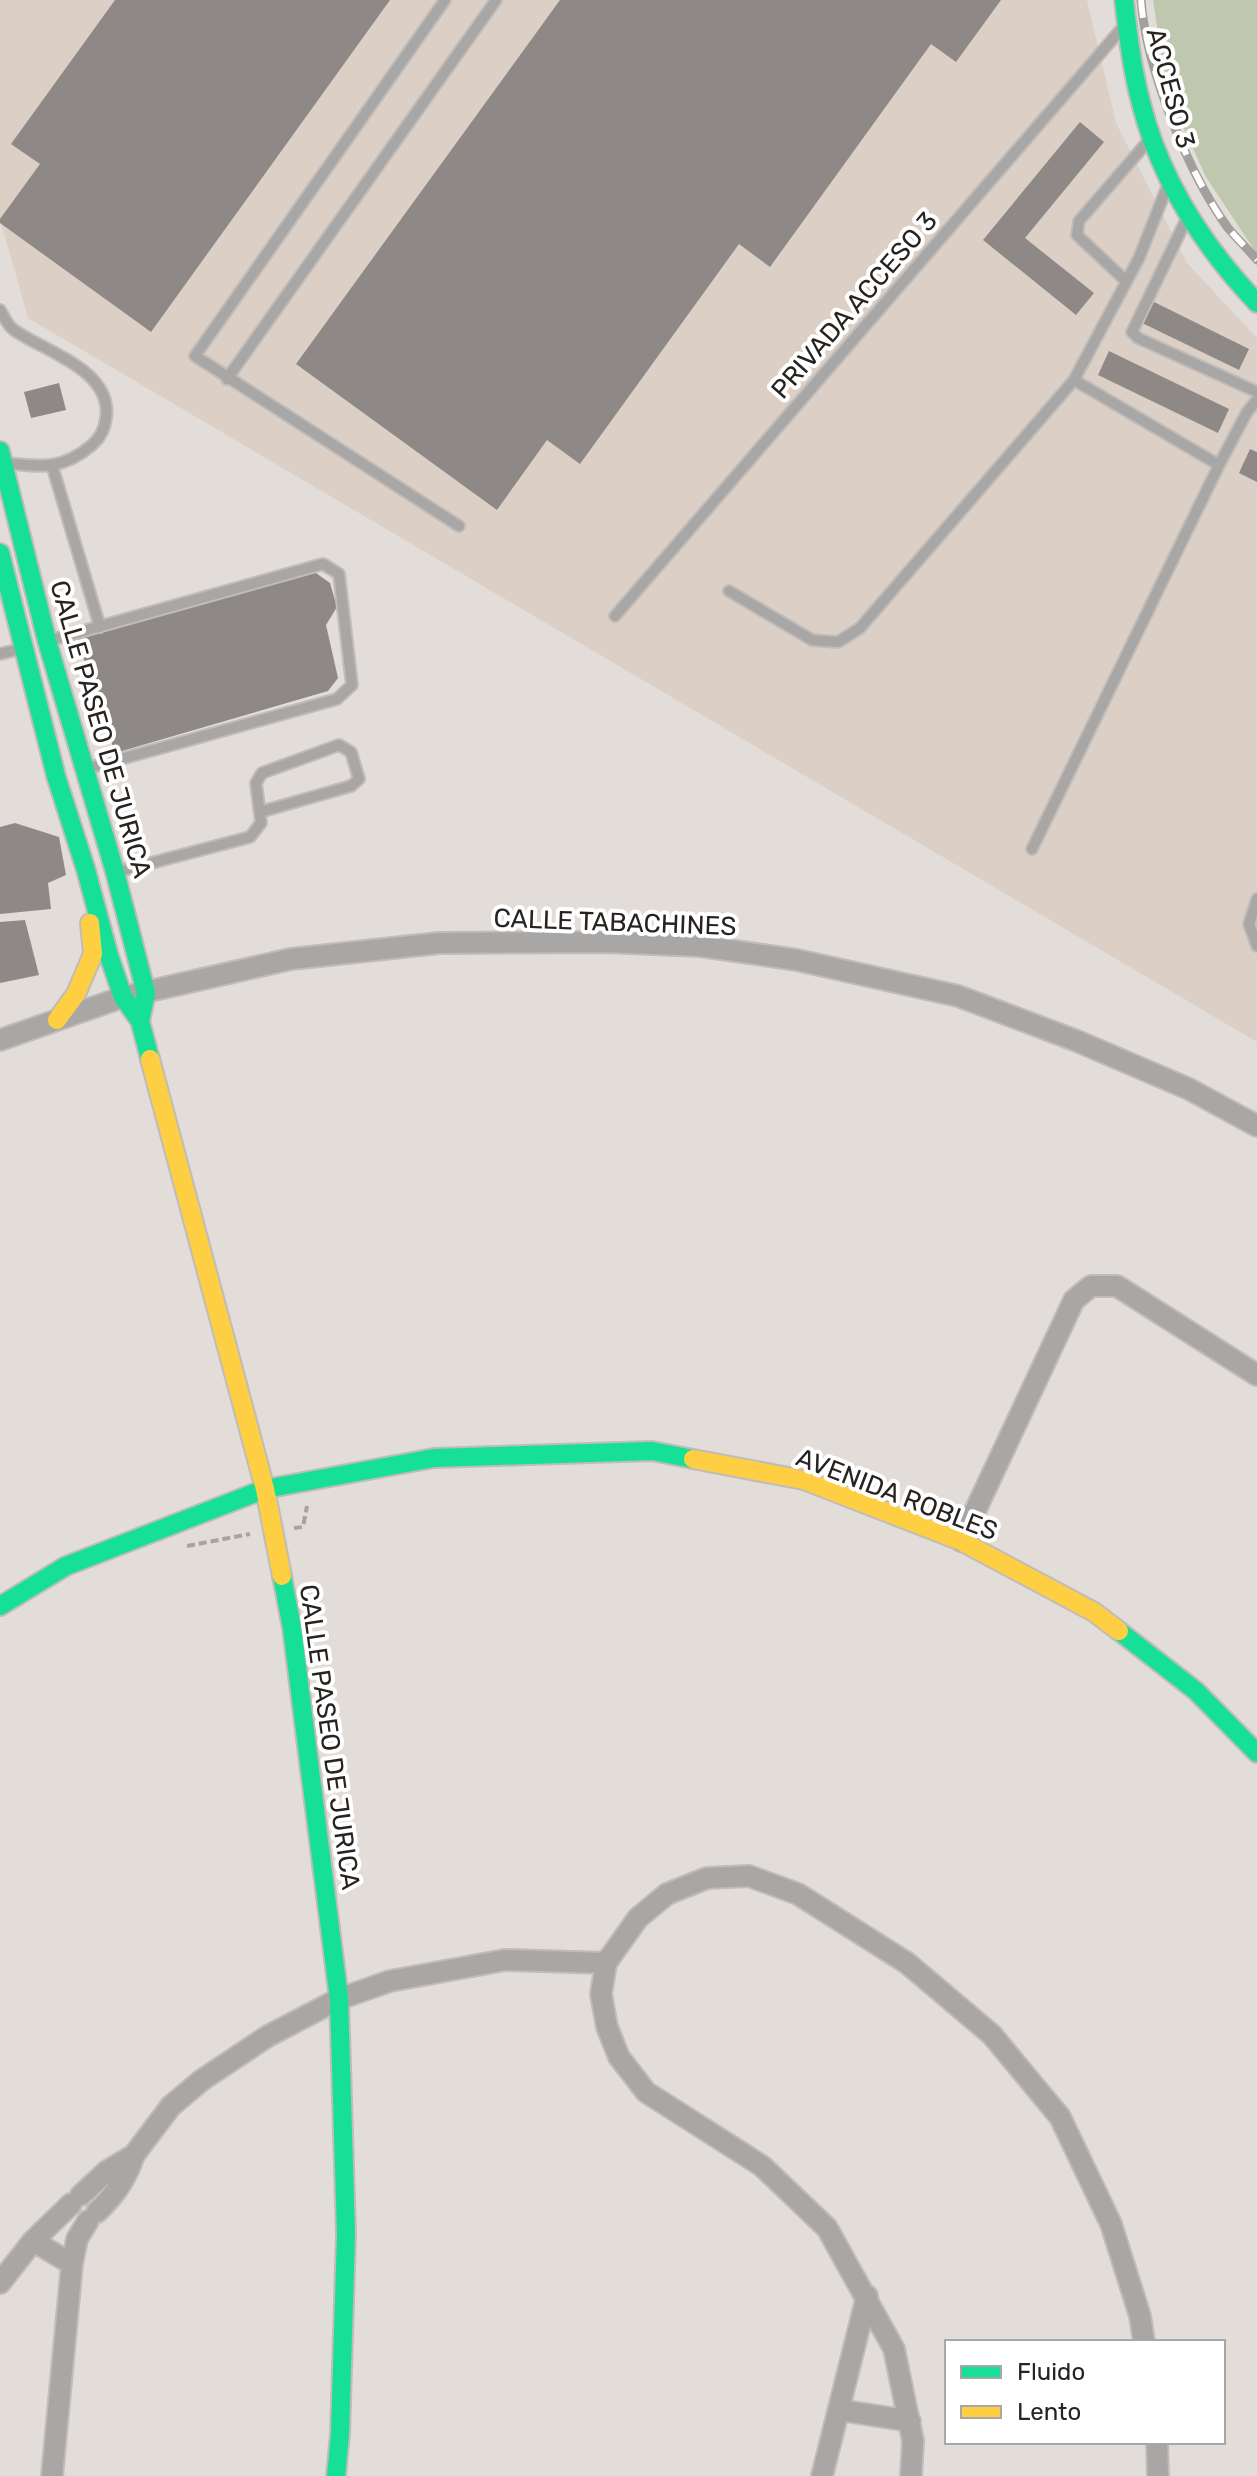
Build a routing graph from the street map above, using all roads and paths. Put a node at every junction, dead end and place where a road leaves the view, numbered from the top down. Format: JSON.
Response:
{"nodes":[{"id":1,"x":445,"y":0,"type":"edge"},
{"id":2,"x":496,"y":0,"type":"edge"},
{"id":3,"x":1124,"y":0,"type":"edge"},
{"id":4,"x":1127,"y":23,"type":"junction"},
{"id":5,"x":1151,"y":137,"type":"junction"},
{"id":6,"x":1170,"y":178,"type":"junction"},
{"id":7,"x":1188,"y":216,"type":"junction"},
{"id":8,"x":1126,"y":281,"type":"junction"},
{"id":9,"x":1257,"y":303,"type":"edge"},
{"id":10,"x":0,"y":310,"type":"edge"},
{"id":11,"x":227,"y":379,"type":"junction"},
{"id":12,"x":1074,"y":380,"type":"junction"},
{"id":13,"x":1257,"y":392,"type":"edge"},
{"id":14,"x":1257,"y":400,"type":"edge"},
{"id":15,"x":1252,"y":414,"type":"edge"},
{"id":16,"x":1,"y":457,"type":"edge"},
{"id":17,"x":52,"y":465,"type":"junction"},
{"id":18,"x":1219,"y":465,"type":"junction"},
{"id":19,"x":459,"y":526,"type":"dead end"},
{"id":20,"x":0,"y":553,"type":"edge"},
{"id":21,"x":729,"y":591,"type":"dead end"},
{"id":22,"x":615,"y":616,"type":"dead end"},
{"id":23,"x":100,"y":627,"type":"junction"},
{"id":24,"x":47,"y":641,"type":"junction"},
{"id":25,"x":24,"y":648,"type":"junction"},
{"id":26,"x":0,"y":654,"type":"edge"},
{"id":27,"x":83,"y":770,"type":"junction"},
{"id":28,"x":56,"y":776,"type":"junction"},
{"id":29,"x":260,"y":812,"type":"junction"},
{"id":30,"x":1032,"y":849,"type":"dead end"},
{"id":31,"x":84,"y":863,"type":"junction"},
{"id":32,"x":115,"y":872,"type":"junction"},
{"id":33,"x":1257,"y":899,"type":"edge"},
{"id":34,"x":1257,"y":946,"type":"edge"},
{"id":35,"x":146,"y":993,"type":"junction"},
{"id":36,"x":123,"y":997,"type":"junction"},
{"id":37,"x":57,"y":1020,"type":"junction"},
{"id":38,"x":140,"y":1021,"type":"junction"},
{"id":39,"x":0,"y":1040,"type":"edge"},
{"id":40,"x":1257,"y":1126,"type":"edge"},
{"id":41,"x":1257,"y":1375,"type":"edge"},
{"id":42,"x":265,"y":1489,"type":"junction"},
{"id":43,"x":308,"y":1499,"type":"dead end"},
{"id":44,"x":273,"y":1530,"type":"junction"},
{"id":45,"x":961,"y":1541,"type":"junction"},
{"id":46,"x":184,"y":1547,"type":"dead end"},
{"id":47,"x":0,"y":1606,"type":"edge"},
{"id":48,"x":1257,"y":1753,"type":"edge"},
{"id":49,"x":606,"y":1963,"type":"junction"},
{"id":50,"x":339,"y":1999,"type":"junction"},
{"id":51,"x":134,"y":2155,"type":"junction"},
{"id":52,"x":33,"y":2241,"type":"junction"},
{"id":53,"x":72,"y":2264,"type":"junction"},
{"id":54,"x":0,"y":2283,"type":"edge"},
{"id":55,"x":867,"y":2296,"type":"junction"},
{"id":56,"x":1144,"y":2340,"type":"edge"},
{"id":57,"x":839,"y":2410,"type":"junction"},
{"id":58,"x":910,"y":2421,"type":"junction"},
{"id":59,"x":1157,"y":2444,"type":"edge"},
{"id":60,"x":52,"y":2476,"type":"edge"},
{"id":61,"x":336,"y":2476,"type":"edge"},
{"id":62,"x":822,"y":2476,"type":"edge"},
{"id":63,"x":911,"y":2476,"type":"edge"},
{"id":64,"x":1158,"y":2476,"type":"edge"}],
"edges":[{"from":1,"to":11,"type":"lane"},
{"from":2,"to":11,"type":"lane"},
{"from":3,"to":4,"type":"street","name":"ACCESO 3"},
{"from":4,"to":5,"type":"street","name":"ACCESO 3"},
{"from":4,"to":22,"type":"lane","name":"PRIVADA ACCESO 3"},
{"from":5,"to":6,"type":"street","name":"ACCESO 3"},
{"from":5,"to":8,"type":"lane"},
{"from":6,"to":7,"type":"street","name":"ACCESO 3"},
{"from":6,"to":8,"type":"lane"},
{"from":7,"to":9,"type":"street","name":"ACCESO 3"},
{"from":7,"to":13,"type":"lane"},
{"from":8,"to":12,"type":"lane"},
{"from":10,"to":17,"type":"lane"},
{"from":11,"to":19,"type":"lane"},
{"from":12,"to":18,"type":"lane"},
{"from":12,"to":21,"type":"lane"},
{"from":14,"to":15,"type":"lane"},
{"from":15,"to":18,"type":"lane"},
{"from":16,"to":17,"type":"lane"},
{"from":16,"to":24,"type":"street","name":"CALLE PASEO DE JURICA"},
{"from":17,"to":23,"type":"lane"},
{"from":18,"to":30,"type":"lane"},
{"from":20,"to":25,"type":"street","name":"CALLE PASEO DE JURICA"},
{"from":23,"to":24,"type":"lane"},
{"from":23,"to":27,"type":"lane"},
{"from":24,"to":25,"type":"lane"},
{"from":24,"to":27,"type":"street","name":"CALLE PASEO DE JURICA"},
{"from":25,"to":26,"type":"lane"},
{"from":25,"to":28,"type":"street","name":"CALLE PASEO DE JURICA"},
{"from":27,"to":28,"type":"lane"},
{"from":27,"to":32,"type":"street","name":"CALLE PASEO DE JURICA"},
{"from":28,"to":31,"type":"street","name":"CALLE PASEO DE JURICA"},
{"from":29,"to":29,"type":"lane"},
{"from":29,"to":32,"type":"lane"},
{"from":31,"to":36,"type":"street","name":"CALLE PASEO DE JURICA"},
{"from":31,"to":37,"type":"street"},
{"from":32,"to":35,"type":"street","name":"CALLE PASEO DE JURICA"},
{"from":33,"to":34,"type":"lane"},
{"from":35,"to":36,"type":"street","name":"CALLE TABACHINES"},
{"from":35,"to":38,"type":"street","name":"CALLE PASEO DE JURICA"},
{"from":35,"to":40,"type":"street","name":"CALLE TABACHINES"},
{"from":36,"to":37,"type":"street","name":"CALLE TABACHINES"},
{"from":36,"to":38,"type":"street","name":"CALLE PASEO DE JURICA"},
{"from":37,"to":39,"type":"street","name":"CALLE TABACHINES"},
{"from":38,"to":42,"type":"street","name":"CALLE PASEO DE JURICA"},
{"from":41,"to":45,"type":"street"},
{"from":42,"to":44,"type":"street","name":"CALLE PASEO DE JURICA"},
{"from":42,"to":45,"type":"street","name":"AVENIDA ROBLES"},
{"from":42,"to":47,"type":"street","name":"AVENIDA ROBLES"},
{"from":43,"to":44,"type":"path"},
{"from":44,"to":46,"type":"path"},
{"from":44,"to":50,"type":"street","name":"CALLE PASEO DE JURICA"},
{"from":45,"to":48,"type":"street","name":"AVENIDA ROBLES"},
{"from":49,"to":50,"type":"street"},
{"from":49,"to":55,"type":"street"},
{"from":49,"to":56,"type":"street"},
{"from":50,"to":51,"type":"street"},
{"from":50,"to":61,"type":"street","name":"CALLE PASEO DE JURICA"},
{"from":51,"to":52,"type":"street"},
{"from":51,"to":53,"type":"street"},
{"from":52,"to":53,"type":"street"},
{"from":52,"to":54,"type":"street"},
{"from":53,"to":60,"type":"street"},
{"from":55,"to":57,"type":"street"},
{"from":55,"to":58,"type":"street"},
{"from":57,"to":58,"type":"street"},
{"from":57,"to":62,"type":"street"},
{"from":58,"to":63,"type":"street"},
{"from":59,"to":64,"type":"street"}]}
